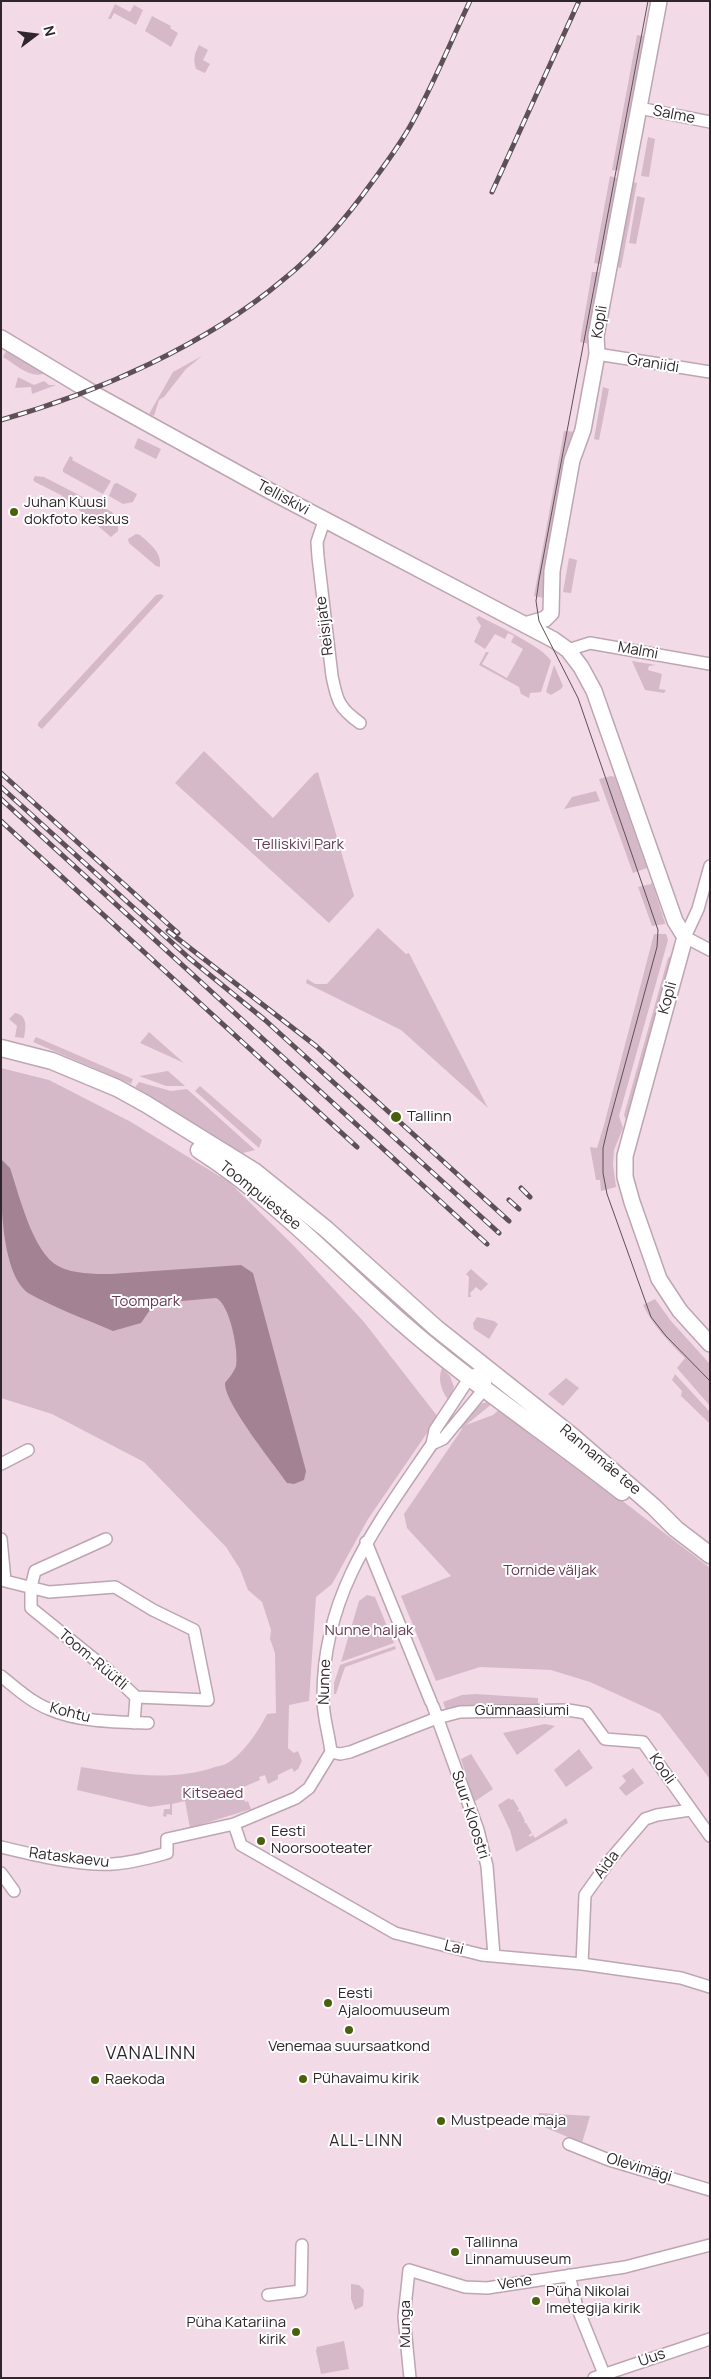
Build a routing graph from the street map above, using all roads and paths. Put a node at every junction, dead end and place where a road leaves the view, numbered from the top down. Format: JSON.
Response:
{"nodes":[{"id":1,"x":659,"y":1,"type":"edge"},
{"id":2,"x":638,"y":108,"type":"junction"},
{"id":3,"x":710,"y":122,"type":"edge"},
{"id":4,"x":1,"y":338,"type":"edge"},
{"id":5,"x":597,"y":354,"type":"junction"},
{"id":6,"x":710,"y":372,"type":"edge"},
{"id":7,"x":324,"y":520,"type":"junction"},
{"id":8,"x":525,"y":626,"type":"junction"},
{"id":9,"x":568,"y":650,"type":"junction"},
{"id":10,"x":710,"y":664,"type":"edge"},
{"id":11,"x":360,"y":723,"type":"dead end"},
{"id":12,"x":710,"y":866,"type":"edge"},
{"id":13,"x":685,"y":937,"type":"junction"},
{"id":14,"x":710,"y":950,"type":"edge"},
{"id":15,"x":1,"y":1048,"type":"edge"},
{"id":16,"x":1,"y":1059,"type":"edge"},
{"id":17,"x":710,"y":1344,"type":"edge"},
{"id":18,"x":487,"y":1369,"type":"junction"},
{"id":19,"x":470,"y":1377,"type":"junction"},
{"id":20,"x":485,"y":1388,"type":"junction"},
{"id":21,"x":432,"y":1444,"type":"junction"},
{"id":22,"x":28,"y":1450,"type":"dead end"},
{"id":23,"x":1,"y":1464,"type":"edge"},
{"id":24,"x":1,"y":1539,"type":"edge"},
{"id":25,"x":106,"y":1539,"type":"dead end"},
{"id":26,"x":366,"y":1542,"type":"junction"},
{"id":27,"x":710,"y":1555,"type":"edge"},
{"id":28,"x":710,"y":1563,"type":"edge"},
{"id":29,"x":3,"y":1582,"type":"edge"},
{"id":30,"x":31,"y":1586,"type":"junction"},
{"id":31,"x":1,"y":1676,"type":"edge"},
{"id":32,"x":136,"y":1697,"type":"junction"},
{"id":33,"x":437,"y":1718,"type":"junction"},
{"id":34,"x":134,"y":1722,"type":"junction"},
{"id":35,"x":148,"y":1723,"type":"dead end"},
{"id":36,"x":625,"y":1742,"type":"joint"},
{"id":37,"x":331,"y":1752,"type":"junction"},
{"id":38,"x":690,"y":1810,"type":"junction"},
{"id":39,"x":234,"y":1824,"type":"junction"},
{"id":40,"x":710,"y":1836,"type":"edge"},
{"id":41,"x":1,"y":1847,"type":"edge"},
{"id":42,"x":1,"y":1872,"type":"edge"},
{"id":43,"x":14,"y":1891,"type":"dead end"},
{"id":44,"x":494,"y":1956,"type":"junction"},
{"id":45,"x":582,"y":1964,"type":"junction"},
{"id":46,"x":710,"y":1987,"type":"edge"},
{"id":47,"x":569,"y":2144,"type":"dead end"},
{"id":48,"x":710,"y":2190,"type":"edge"},
{"id":49,"x":710,"y":2244,"type":"edge"},
{"id":50,"x":302,"y":2245,"type":"dead end"},
{"id":51,"x":409,"y":2270,"type":"joint"},
{"id":52,"x":569,"y":2275,"type":"junction"},
{"id":53,"x":268,"y":2295,"type":"dead end"},
{"id":54,"x":710,"y":2338,"type":"edge"},
{"id":55,"x":599,"y":2376,"type":"edge"},
{"id":56,"x":410,"y":2378,"type":"edge"}],
"edges":[{"from":1,"to":2,"type":"street","name":"Kopli"},
{"from":2,"to":3,"type":"street","name":"Salme"},
{"from":2,"to":5,"type":"street","name":"Kopli"},
{"from":4,"to":7,"type":"street","name":"Telliskivi"},
{"from":5,"to":6,"type":"street","name":"Graniidi"},
{"from":5,"to":8,"type":"street","name":"Kopli"},
{"from":7,"to":8,"type":"street","name":"Telliskivi"},
{"from":7,"to":11,"type":"street","name":"Reisijate"},
{"from":8,"to":9,"type":"street","name":"Telliskivi"},
{"from":9,"to":10,"type":"street","name":"Malmi"},
{"from":9,"to":13,"type":"street"},
{"from":12,"to":13,"type":"street"},
{"from":13,"to":14,"type":"street"},
{"from":13,"to":17,"type":"street","name":"Kopli"},
{"from":15,"to":18,"type":"main road","name":"Toompuiestee"},
{"from":16,"to":19,"type":"main road","name":"Toompuiestee"},
{"from":18,"to":19,"type":"street"},
{"from":18,"to":20,"type":"street"},
{"from":18,"to":27,"type":"main road","name":"Rannamäe tee"},
{"from":19,"to":20,"type":"main road","name":"Toompuiestee"},
{"from":19,"to":21,"type":"street","name":"Nunne"},
{"from":20,"to":21,"type":"street","name":"Nunne"},
{"from":20,"to":28,"type":"main road","name":"Rannamäe tee"},
{"from":21,"to":26,"type":"street","name":"Nunne"},
{"from":22,"to":23,"type":"street"},
{"from":24,"to":29,"type":"street"},
{"from":25,"to":30,"type":"street"},
{"from":26,"to":33,"type":"street","name":"Suur-Kloostri"},
{"from":26,"to":37,"type":"street","name":"Nunne"},
{"from":29,"to":30,"type":"street"},
{"from":30,"to":32,"type":"street","name":"Toom-Rüütli"},
{"from":30,"to":32,"type":"street","name":"Toom-Rüütli"},
{"from":31,"to":34,"type":"street","name":"Kohtu"},
{"from":32,"to":34,"type":"street"},
{"from":33,"to":36,"type":"street","name":"Gümnaasiumi"},
{"from":33,"to":37,"type":"street","name":"Gümnaasiumi"},
{"from":33,"to":44,"type":"street","name":"Suur-Kloostri"},
{"from":34,"to":35,"type":"street","name":"Kohtu"},
{"from":36,"to":38,"type":"street","name":"Kooli"},
{"from":37,"to":39,"type":"street"},
{"from":38,"to":40,"type":"street"},
{"from":38,"to":45,"type":"street","name":"Aida"},
{"from":39,"to":41,"type":"street","name":"Rataskaevu"},
{"from":39,"to":44,"type":"street","name":"Lai"},
{"from":42,"to":43,"type":"street"},
{"from":44,"to":45,"type":"street","name":"Lai"},
{"from":45,"to":46,"type":"street","name":"Lai"},
{"from":47,"to":48,"type":"street","name":"Olevimägi"},
{"from":49,"to":52,"type":"street","name":"Vene"},
{"from":50,"to":53,"type":"street"},
{"from":51,"to":52,"type":"street","name":"Vene"},
{"from":51,"to":56,"type":"street","name":"Munga"},
{"from":52,"to":55,"type":"street"},
{"from":54,"to":55,"type":"street","name":"Uus"}]}
